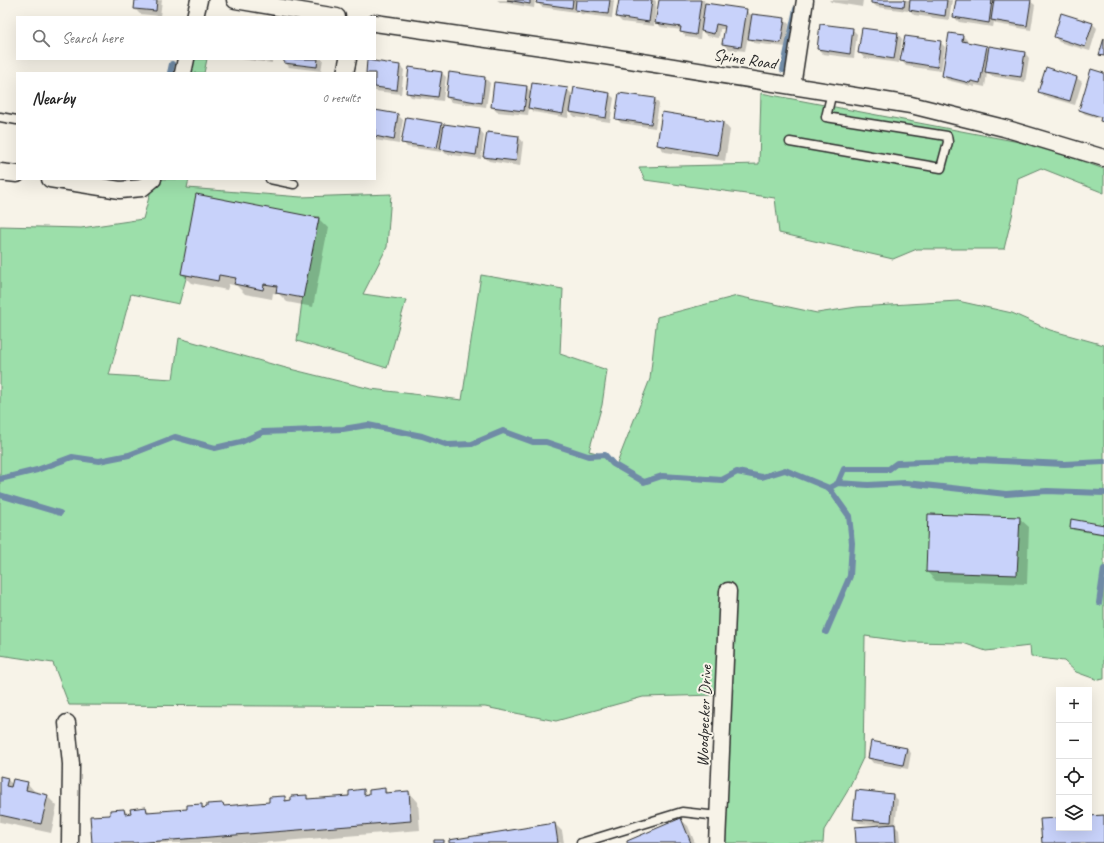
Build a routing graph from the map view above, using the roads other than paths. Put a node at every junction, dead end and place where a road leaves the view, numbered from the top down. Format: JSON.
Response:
{"nodes":[{"id":1,"x":199,"y":0,"type":"edge"},
{"id":2,"x":235,"y":0,"type":"edge"},
{"id":3,"x":805,"y":0,"type":"edge"},
{"id":4,"x":195,"y":16,"type":"edge"},
{"id":5,"x":331,"y":16,"type":"edge"},
{"id":6,"x":376,"y":23,"type":"edge"},
{"id":7,"x":186,"y":60,"type":"edge"},
{"id":8,"x":348,"y":60,"type":"edge"},
{"id":9,"x":183,"y":72,"type":"edge"},
{"id":10,"x":345,"y":72,"type":"edge"},
{"id":11,"x":792,"y":86,"type":"junction"},
{"id":12,"x":832,"y":92,"type":"junction"},
{"id":13,"x":0,"y":117,"type":"edge"},
{"id":14,"x":16,"y":120,"type":"edge"},
{"id":15,"x":790,"y":142,"type":"dead end"},
{"id":16,"x":1104,"y":158,"type":"edge"},
{"id":17,"x":16,"y":171,"type":"edge"},
{"id":18,"x":0,"y":172,"type":"edge"},
{"id":19,"x":56,"y":180,"type":"edge"},
{"id":20,"x":152,"y":180,"type":"edge"},
{"id":21,"x":275,"y":180,"type":"edge"},
{"id":22,"x":294,"y":184,"type":"dead end"},
{"id":23,"x":728,"y":591,"type":"dead end"},
{"id":24,"x":67,"y":723,"type":"dead end"},
{"id":25,"x":718,"y":816,"type":"junction"},
{"id":26,"x":70,"y":843,"type":"edge"},
{"id":27,"x":581,"y":843,"type":"edge"},
{"id":28,"x":717,"y":843,"type":"edge"}],
"edges":[{"from":1,"to":4,"type":"street"},
{"from":2,"to":5,"type":"street"},
{"from":3,"to":11,"type":"street"},
{"from":6,"to":11,"type":"street","name":"Spine Road"},
{"from":7,"to":9,"type":"street"},
{"from":8,"to":10,"type":"street"},
{"from":11,"to":12,"type":"street","name":"Spine Road"},
{"from":12,"to":15,"type":"lane"},
{"from":12,"to":16,"type":"street","name":"Spine Road"},
{"from":13,"to":14,"type":"lane"},
{"from":17,"to":18,"type":"street"},
{"from":19,"to":20,"type":"street"},
{"from":21,"to":22,"type":"lane"},
{"from":23,"to":25,"type":"street","name":"Woodpecker Drive"},
{"from":24,"to":26,"type":"street"},
{"from":25,"to":27,"type":"lane"},
{"from":25,"to":28,"type":"street","name":"Woodpecker Drive"}]}
